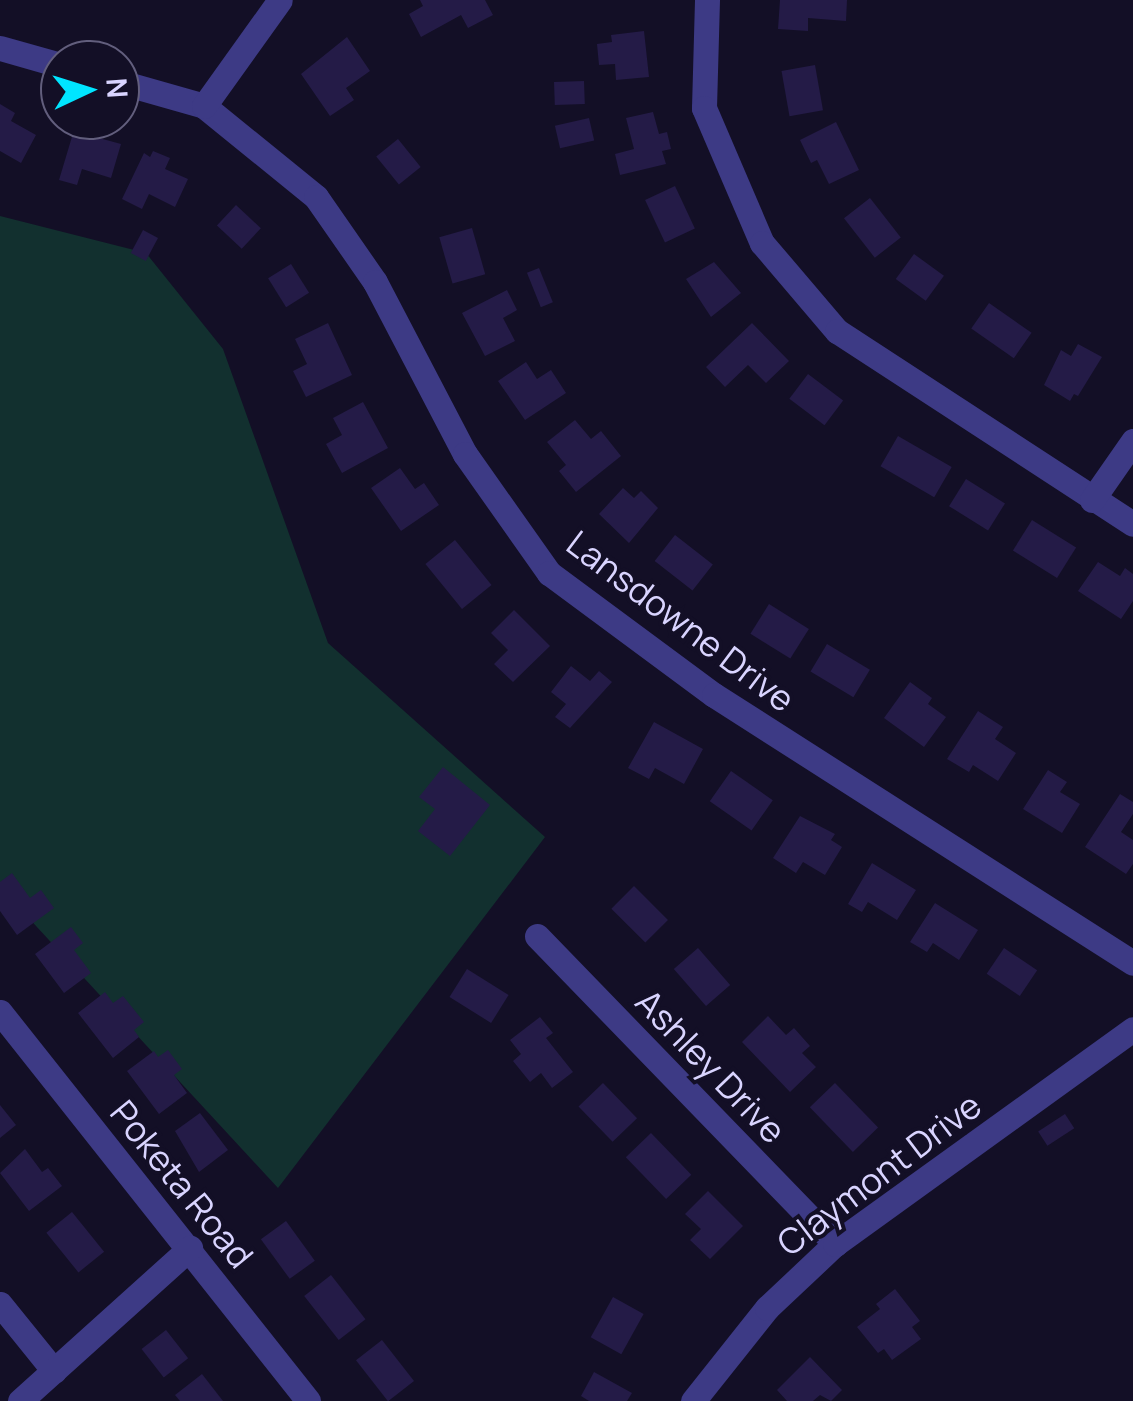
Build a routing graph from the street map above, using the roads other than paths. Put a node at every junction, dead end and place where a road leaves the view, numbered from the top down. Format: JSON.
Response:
{"nodes":[{"id":1,"x":280,"y":0,"type":"edge"},
{"id":2,"x":707,"y":0,"type":"edge"},
{"id":3,"x":0,"y":48,"type":"edge"},
{"id":4,"x":40,"y":59,"type":"edge"},
{"id":5,"x":140,"y":88,"type":"edge"},
{"id":6,"x":204,"y":106,"type":"junction"},
{"id":7,"x":1133,"y":441,"type":"edge"},
{"id":8,"x":1092,"y":500,"type":"junction"},
{"id":9,"x":1133,"y":524,"type":"edge"},
{"id":10,"x":537,"y":936,"type":"dead end"},
{"id":11,"x":1133,"y":963,"type":"edge"},
{"id":12,"x":0,"y":1012,"type":"edge"},
{"id":13,"x":1133,"y":1029,"type":"edge"},
{"id":14,"x":835,"y":1244,"type":"junction"},
{"id":15,"x":190,"y":1248,"type":"junction"},
{"id":16,"x":0,"y":1304,"type":"edge"},
{"id":17,"x":54,"y":1371,"type":"junction"},
{"id":18,"x":20,"y":1401,"type":"edge"},
{"id":19,"x":308,"y":1401,"type":"edge"},
{"id":20,"x":694,"y":1401,"type":"edge"}],
"edges":[{"from":1,"to":6,"type":"street"},
{"from":2,"to":8,"type":"street"},
{"from":3,"to":4,"type":"street"},
{"from":5,"to":6,"type":"street","name":"Lansdowne Drive"},
{"from":6,"to":11,"type":"street","name":"Lansdowne Drive"},
{"from":7,"to":8,"type":"street"},
{"from":8,"to":9,"type":"street"},
{"from":10,"to":14,"type":"street","name":"Ashley Drive"},
{"from":12,"to":15,"type":"street","name":"Poketa Road"},
{"from":13,"to":14,"type":"street","name":"Claymont Drive"},
{"from":14,"to":20,"type":"street","name":"Claymont Drive"},
{"from":15,"to":17,"type":"street"},
{"from":15,"to":19,"type":"street","name":"Poketa Road"},
{"from":16,"to":17,"type":"street"},
{"from":17,"to":18,"type":"street"}]}
